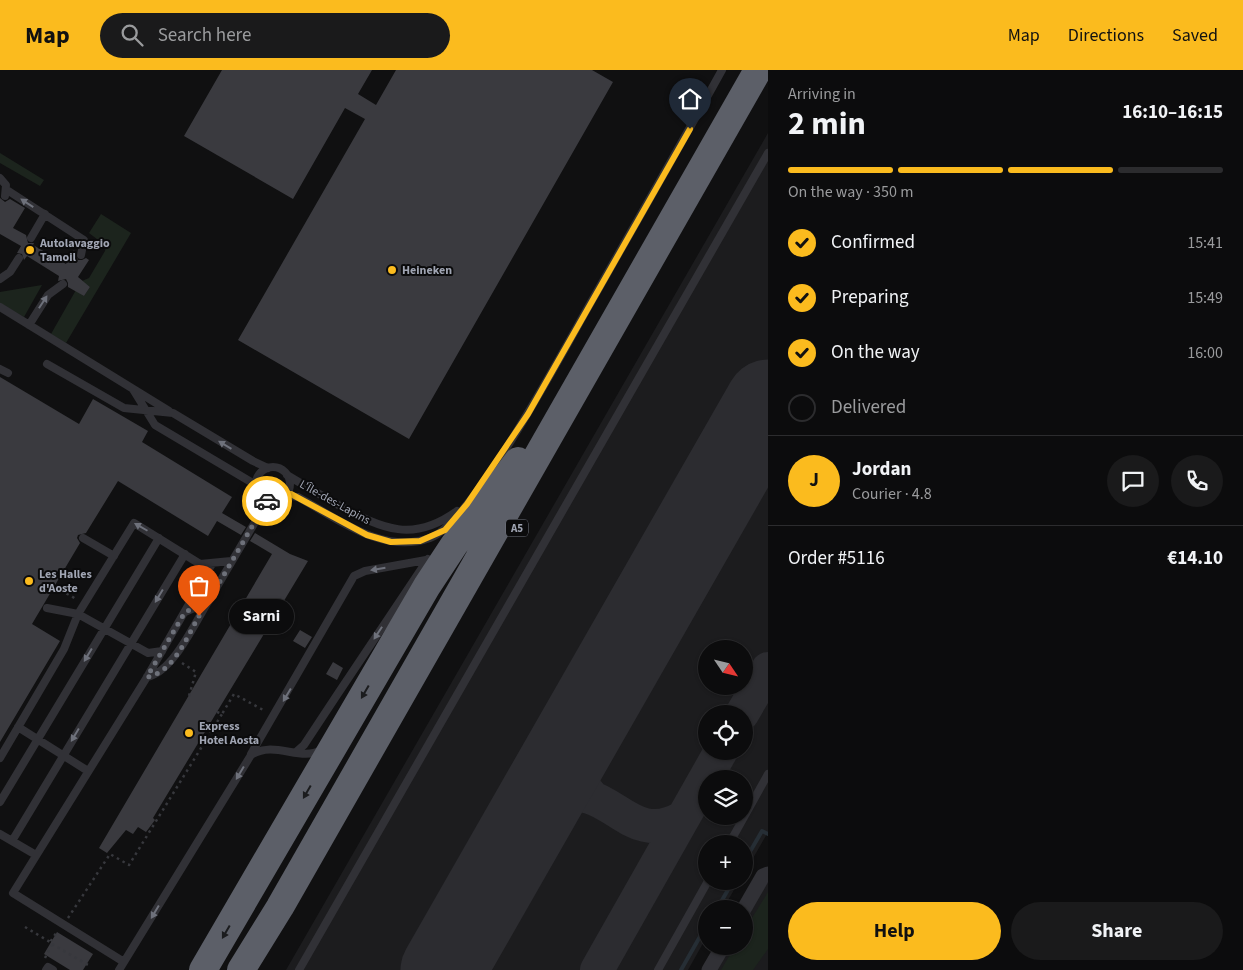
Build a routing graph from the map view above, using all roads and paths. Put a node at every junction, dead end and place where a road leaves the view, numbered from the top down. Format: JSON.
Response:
{"nodes":[{"id":1,"x":722,"y":70,"type":"edge"},
{"id":2,"x":758,"y":70,"type":"edge"},
{"id":3,"x":768,"y":83,"type":"edge"},
{"id":4,"x":768,"y":153,"type":"edge"},
{"id":5,"x":0,"y":178,"type":"edge"},
{"id":6,"x":45,"y":214,"type":"junction"},
{"id":7,"x":31,"y":238,"type":"dead end"},
{"id":8,"x":81,"y":255,"type":"dead end"},
{"id":9,"x":653,"y":255,"type":"junction"},
{"id":10,"x":19,"y":258,"type":"dead end"},
{"id":11,"x":0,"y":279,"type":"edge"},
{"id":12,"x":63,"y":284,"type":"dead end"},
{"id":13,"x":0,"y":307,"type":"edge"},
{"id":14,"x":29,"y":325,"type":"junction"},
{"id":15,"x":47,"y":364,"type":"dead end"},
{"id":16,"x":132,"y":388,"type":"junction"},
{"id":17,"x":146,"y":410,"type":"junction"},
{"id":18,"x":173,"y":413,"type":"junction"},
{"id":19,"x":268,"y":468,"type":"junction"},
{"id":20,"x":287,"y":475,"type":"junction"},
{"id":21,"x":256,"y":485,"type":"junction"},
{"id":22,"x":286,"y":495,"type":"junction"},
{"id":23,"x":268,"y":500,"type":"junction"},
{"id":24,"x":467,"y":504,"type":"junction"},
{"id":25,"x":83,"y":538,"type":"dead end"},
{"id":26,"x":159,"y":538,"type":"junction"},
{"id":27,"x":438,"y":553,"type":"junction"},
{"id":28,"x":185,"y":554,"type":"junction"},
{"id":29,"x":114,"y":556,"type":"junction"},
{"id":30,"x":231,"y":561,"type":"junction"},
{"id":31,"x":212,"y":564,"type":"junction"},
{"id":32,"x":208,"y":602,"type":"junction"},
{"id":33,"x":47,"y":608,"type":"dead end"},
{"id":34,"x":185,"y":612,"type":"junction"},
{"id":35,"x":78,"y":614,"type":"junction"},
{"id":36,"x":104,"y":628,"type":"junction"},
{"id":37,"x":130,"y":644,"type":"junction"},
{"id":38,"x":162,"y":651,"type":"junction"},
{"id":39,"x":188,"y":667,"type":"dead end"},
{"id":40,"x":147,"y":677,"type":"junction"},
{"id":41,"x":189,"y":696,"type":"dead end"},
{"id":42,"x":217,"y":712,"type":"dead end"},
{"id":43,"x":222,"y":714,"type":"junction"},
{"id":44,"x":349,"y":719,"type":"junction"},
{"id":45,"x":269,"y":724,"type":"junction"},
{"id":46,"x":18,"y":727,"type":"junction"},
{"id":47,"x":37,"y":740,"type":"junction"},
{"id":48,"x":296,"y":752,"type":"junction"},
{"id":49,"x":251,"y":754,"type":"junction"},
{"id":50,"x":63,"y":756,"type":"junction"},
{"id":51,"x":0,"y":758,"type":"edge"},
{"id":52,"x":88,"y":772,"type":"junction"},
{"id":53,"x":768,"y":774,"type":"edge"},
{"id":54,"x":0,"y":802,"type":"edge"},
{"id":55,"x":0,"y":834,"type":"edge"},
{"id":56,"x":734,"y":835,"type":"edge"},
{"id":57,"x":12,"y":841,"type":"junction"},
{"id":58,"x":36,"y":855,"type":"junction"},
{"id":59,"x":766,"y":872,"type":"edge"},
{"id":60,"x":703,"y":890,"type":"edge"},
{"id":61,"x":749,"y":900,"type":"edge"},
{"id":62,"x":62,"y":924,"type":"junction"},
{"id":63,"x":25,"y":927,"type":"dead end"},
{"id":64,"x":51,"y":943,"type":"junction"},
{"id":65,"x":99,"y":946,"type":"junction"},
{"id":66,"x":94,"y":954,"type":"dead end"},
{"id":67,"x":718,"y":955,"type":"edge"},
{"id":68,"x":124,"y":962,"type":"junction"},
{"id":69,"x":88,"y":965,"type":"dead end"},
{"id":70,"x":52,"y":968,"type":"edge"},
{"id":71,"x":118,"y":970,"type":"edge"},
{"id":72,"x":203,"y":970,"type":"edge"},
{"id":73,"x":241,"y":970,"type":"edge"},
{"id":74,"x":260,"y":970,"type":"edge"},
{"id":75,"x":299,"y":970,"type":"edge"},
{"id":76,"x":658,"y":970,"type":"edge"},
{"id":77,"x":709,"y":970,"type":"edge"}],
"edges":[{"from":1,"to":24,"type":"lane","name":"L'Île-des-Lapins"},
{"from":2,"to":9,"type":"highway","number":"A5"},
{"from":3,"to":74,"type":"highway","number":"A5"},
{"from":4,"to":75,"type":"lane"},
{"from":6,"to":5,"type":"lane","one_way":true},
{"from":6,"to":7,"type":"lane"},
{"from":6,"to":8,"type":"lane"},
{"from":9,"to":27,"type":"highway","number":"A5"},
{"from":9,"to":73,"type":"highway","number":"A5"},
{"from":10,"to":11,"type":"lane"},
{"from":14,"to":12,"type":"lane","one_way":true},
{"from":13,"to":14,"type":"lane","name":"L'Île-des-Lapins"},
{"from":14,"to":16,"type":"lane","name":"L'Île-des-Lapins"},
{"from":15,"to":17,"type":"lane"},
{"from":16,"to":17,"type":"lane"},
{"from":16,"to":18,"type":"lane","name":"L'Île-des-Lapins"},
{"from":17,"to":18,"type":"lane"},
{"from":17,"to":21,"type":"lane"},
{"from":19,"to":18,"type":"lane","name":"L'Île-des-Lapins","one_way":true},
{"from":19,"to":20,"type":"lane","name":"L'Île-des-Lapins"},
{"from":19,"to":21,"type":"lane"},
{"from":20,"to":22,"type":"lane","name":"L'Île-des-Lapins"},
{"from":20,"to":24,"type":"lane","name":"L'Île-des-Lapins"},
{"from":21,"to":23,"type":"lane"},
{"from":22,"to":23,"type":"lane","name":"L'Île-des-Lapins"},
{"from":22,"to":24,"type":"lane","name":"L'Île-des-Lapins"},
{"from":23,"to":30,"type":"lane"},
{"from":25,"to":29,"type":"lane"},
{"from":26,"to":28,"type":"lane"},
{"from":26,"to":29,"type":"lane","one_way":true},
{"from":26,"to":36,"type":"lane"},
{"from":27,"to":44,"type":"highway","number":"A5","one_way":true},
{"from":27,"to":45,"type":"lane","one_way":true},
{"from":27,"to":48,"type":"lane","one_way":true},
{"from":28,"to":31,"type":"lane"},
{"from":28,"to":37,"type":"lane","one_way":true},
{"from":29,"to":35,"type":"lane"},
{"from":30,"to":31,"type":"lane"},
{"from":30,"to":32,"type":"lane"},
{"from":31,"to":34,"type":"lane"},
{"from":32,"to":34,"type":"lane"},
{"from":32,"to":40,"type":"lane"},
{"from":33,"to":35,"type":"lane"},
{"from":34,"to":38,"type":"lane"},
{"from":35,"to":36,"type":"lane"},
{"from":35,"to":46,"type":"lane"},
{"from":36,"to":37,"type":"lane"},
{"from":36,"to":47,"type":"lane","one_way":true},
{"from":37,"to":38,"type":"lane"},
{"from":37,"to":50,"type":"lane","one_way":true},
{"from":38,"to":40,"type":"lane"},
{"from":39,"to":41,"type":"path"},
{"from":40,"to":52,"type":"lane"},
{"from":42,"to":43,"type":"path"},
{"from":43,"to":45,"type":"path"},
{"from":43,"to":62,"type":"path"},
{"from":44,"to":48,"type":"lane"},
{"from":44,"to":72,"type":"highway","number":"A5","one_way":true},
{"from":45,"to":49,"type":"lane"},
{"from":46,"to":47,"type":"lane"},
{"from":46,"to":51,"type":"lane"},
{"from":47,"to":50,"type":"lane"},
{"from":47,"to":54,"type":"lane"},
{"from":48,"to":49,"type":"lane"},
{"from":49,"to":68,"type":"lane","one_way":true},
{"from":50,"to":52,"type":"lane"},
{"from":50,"to":57,"type":"lane"},
{"from":52,"to":58,"type":"lane"},
{"from":53,"to":56,"type":"lane"},
{"from":55,"to":57,"type":"lane"},
{"from":57,"to":58,"type":"lane"},
{"from":58,"to":62,"type":"lane"},
{"from":59,"to":61,"type":"street"},
{"from":60,"to":76,"type":"lane"},
{"from":62,"to":64,"type":"path"},
{"from":62,"to":65,"type":"lane"},
{"from":63,"to":64,"type":"path"},
{"from":64,"to":69,"type":"path"},
{"from":64,"to":70,"type":"path"},
{"from":65,"to":66,"type":"lane"},
{"from":65,"to":68,"type":"lane"},
{"from":67,"to":77,"type":"street"},
{"from":68,"to":71,"type":"lane"}]}
